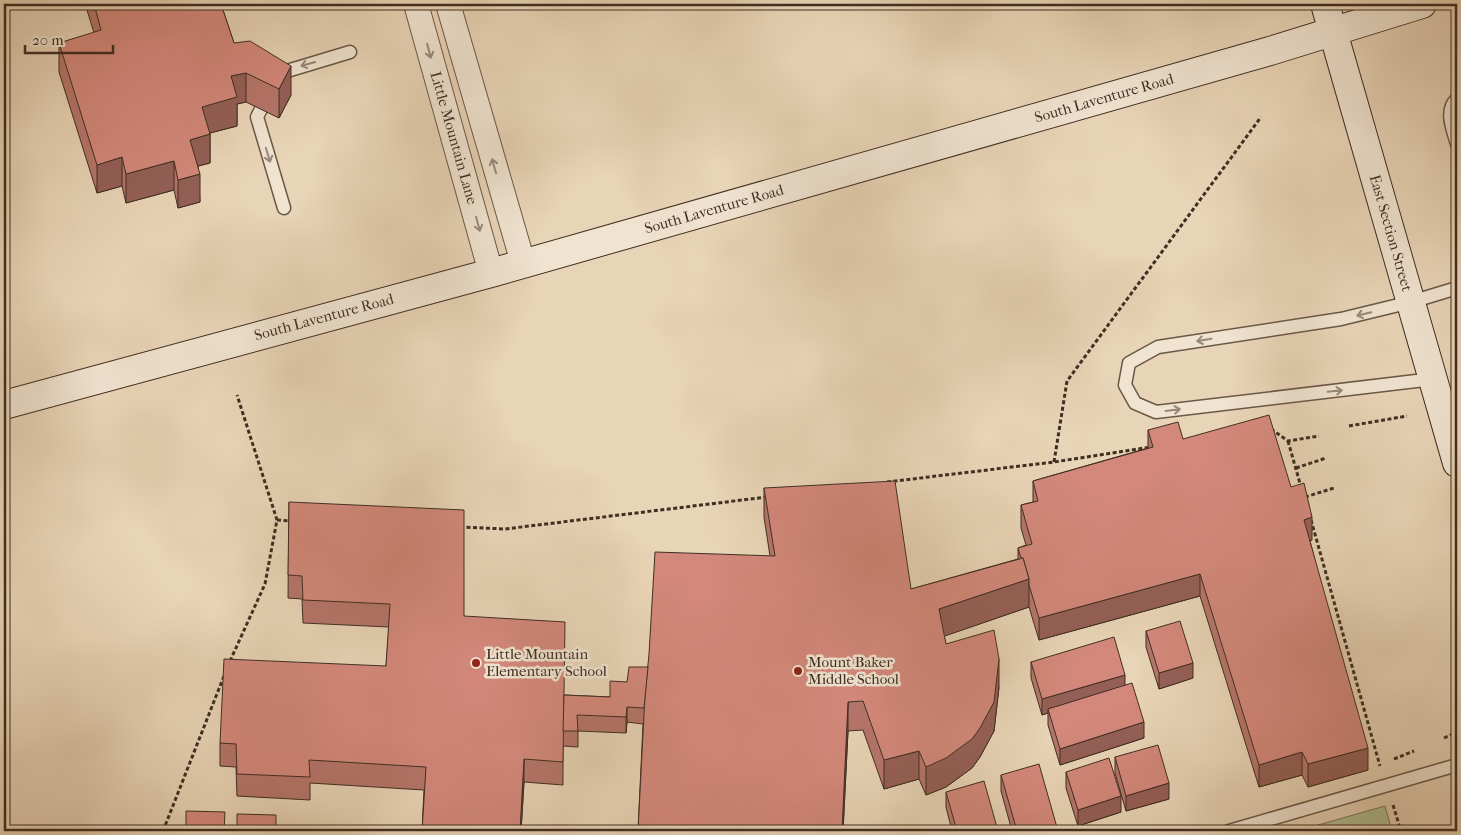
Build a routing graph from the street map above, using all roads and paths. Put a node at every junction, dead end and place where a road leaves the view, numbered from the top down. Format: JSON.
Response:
{"nodes":[{"id":1,"x":416,"y":4,"type":"edge"},
{"id":2,"x":448,"y":4,"type":"edge"},
{"id":3,"x":1325,"y":4,"type":"edge"},
{"id":4,"x":1422,"y":4,"type":"edge"},
{"id":5,"x":1333,"y":31,"type":"junction"},
{"id":6,"x":350,"y":52,"type":"dead end"},
{"id":7,"x":272,"y":83,"type":"edge"},
{"id":8,"x":1457,"y":99,"type":"edge"},
{"id":9,"x":261,"y":109,"type":"dead end"},
{"id":10,"x":1261,"y":117,"type":"dead end"},
{"id":11,"x":1457,"y":144,"type":"edge"},
{"id":12,"x":284,"y":208,"type":"dead end"},
{"id":13,"x":523,"y":263,"type":"junction"},
{"id":14,"x":491,"y":273,"type":"junction"},
{"id":15,"x":1457,"y":288,"type":"edge"},
{"id":16,"x":1411,"y":302,"type":"junction"},
{"id":17,"x":1433,"y":379,"type":"junction"},
{"id":18,"x":237,"y":395,"type":"dead end"},
{"id":19,"x":4,"y":405,"type":"edge"},
{"id":20,"x":1407,"y":416,"type":"dead end"},
{"id":21,"x":1349,"y":426,"type":"dead end"},
{"id":22,"x":1271,"y":429,"type":"edge"},
{"id":23,"x":1319,"y":436,"type":"dead end"},
{"id":24,"x":1288,"y":441,"type":"junction"},
{"id":25,"x":1153,"y":447,"type":"edge"},
{"id":26,"x":1326,"y":458,"type":"dead end"},
{"id":27,"x":1054,"y":462,"type":"junction"},
{"id":28,"x":1457,"y":463,"type":"edge"},
{"id":29,"x":1296,"y":468,"type":"junction"},
{"id":30,"x":877,"y":483,"type":"edge"},
{"id":31,"x":1334,"y":488,"type":"dead end"},
{"id":32,"x":770,"y":496,"type":"edge"},
{"id":33,"x":1304,"y":497,"type":"junction"},
{"id":34,"x":1307,"y":507,"type":"edge"},
{"id":35,"x":1310,"y":516,"type":"edge"},
{"id":36,"x":277,"y":520,"type":"junction"},
{"id":37,"x":297,"y":521,"type":"edge"},
{"id":38,"x":456,"y":527,"type":"edge"},
{"id":39,"x":230,"y":661,"type":"edge"},
{"id":40,"x":226,"y":670,"type":"edge"},
{"id":41,"x":1457,"y":732,"type":"edge"},
{"id":42,"x":1444,"y":738,"type":"dead end"},
{"id":43,"x":1457,"y":765,"type":"edge"},
{"id":44,"x":1387,"y":785,"type":"junction"},
{"id":45,"x":163,"y":831,"type":"edge"},
{"id":46,"x":1229,"y":831,"type":"edge"},
{"id":47,"x":1400,"y":831,"type":"edge"}],
"edges":[{"from":1,"to":14,"type":"street","name":"Little Mountain Lane","one_way":true},
{"from":13,"to":2,"type":"street","name":"Little Mountain Lane","one_way":true},
{"from":3,"to":5,"type":"street","name":"East Section Street"},
{"from":4,"to":5,"type":"street","name":"South Laventure Road"},
{"from":5,"to":13,"type":"street","name":"South Laventure Road"},
{"from":5,"to":16,"type":"street","name":"East Section Street"},
{"from":6,"to":7,"type":"lane","one_way":true},
{"from":8,"to":11,"type":"lane"},
{"from":9,"to":12,"type":"lane","one_way":true},
{"from":10,"to":27,"type":"path"},
{"from":13,"to":14,"type":"street","name":"South Laventure Road"},
{"from":14,"to":19,"type":"street","name":"South Laventure Road"},
{"from":15,"to":16,"type":"lane"},
{"from":16,"to":17,"type":"street","name":"East Section Street"},
{"from":16,"to":17,"type":"lane","one_way":true},
{"from":17,"to":28,"type":"street","name":"East Section Street"},
{"from":18,"to":36,"type":"path"},
{"from":20,"to":21,"type":"path"},
{"from":22,"to":24,"type":"path"},
{"from":23,"to":24,"type":"path"},
{"from":24,"to":29,"type":"path"},
{"from":25,"to":27,"type":"path"},
{"from":26,"to":29,"type":"path"},
{"from":27,"to":30,"type":"path"},
{"from":29,"to":33,"type":"path"},
{"from":31,"to":33,"type":"path"},
{"from":32,"to":38,"type":"path"},
{"from":33,"to":34,"type":"path"},
{"from":35,"to":44,"type":"path"},
{"from":36,"to":37,"type":"path"},
{"from":36,"to":39,"type":"path"},
{"from":40,"to":45,"type":"path"},
{"from":41,"to":42,"type":"path"},
{"from":43,"to":44,"type":"lane"},
{"from":44,"to":46,"type":"lane"},
{"from":44,"to":47,"type":"path"}]}
